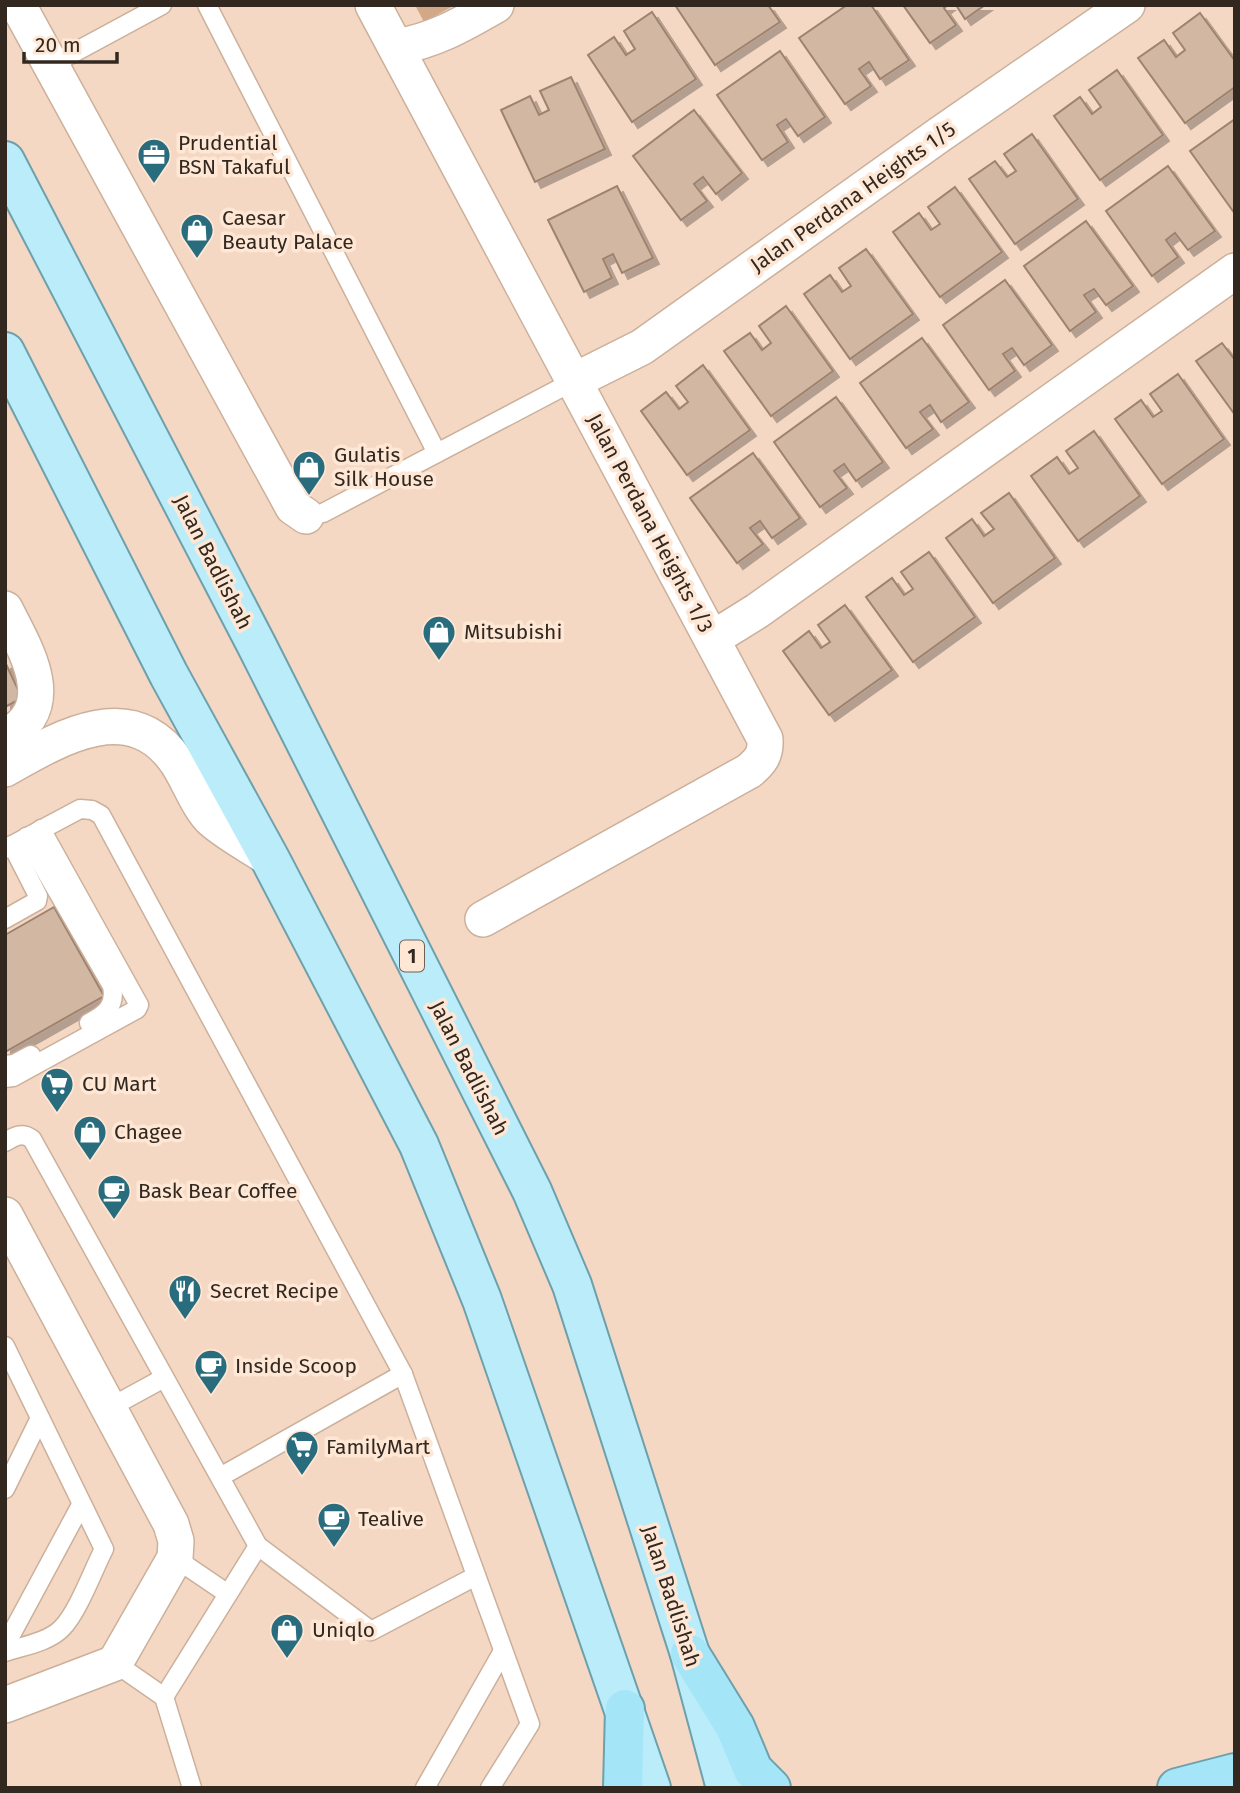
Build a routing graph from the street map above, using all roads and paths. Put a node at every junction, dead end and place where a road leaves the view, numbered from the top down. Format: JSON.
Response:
{"nodes":[{"id":1,"x":18,"y":5,"type":"edge"},
{"id":2,"x":162,"y":5,"type":"edge"},
{"id":3,"x":207,"y":5,"type":"edge"},
{"id":4,"x":373,"y":5,"type":"edge"},
{"id":5,"x":496,"y":5,"type":"edge"},
{"id":6,"x":1127,"y":5,"type":"edge"},
{"id":7,"x":396,"y":47,"type":"junction"},
{"id":8,"x":51,"y":65,"type":"junction"},
{"id":9,"x":5,"y":161,"type":"edge"},
{"id":10,"x":1235,"y":271,"type":"edge"},
{"id":11,"x":5,"y":352,"type":"edge"},
{"id":12,"x":574,"y":381,"type":"junction"},
{"id":13,"x":437,"y":453,"type":"junction"},
{"id":14,"x":306,"y":516,"type":"joint"},
{"id":15,"x":5,"y":610,"type":"edge"},
{"id":16,"x":712,"y":639,"type":"junction"},
{"id":17,"x":13,"y":748,"type":"edge"},
{"id":18,"x":21,"y":840,"type":"edge"},
{"id":19,"x":270,"y":859,"type":"junction"},
{"id":20,"x":5,"y":919,"type":"edge"},
{"id":21,"x":482,"y":919,"type":"dead end"},
{"id":22,"x":5,"y":1065,"type":"edge"},
{"id":23,"x":5,"y":1078,"type":"edge"},
{"id":24,"x":5,"y":1142,"type":"edge"},
{"id":25,"x":5,"y":1215,"type":"edge"},
{"id":26,"x":5,"y":1346,"type":"edge"},
{"id":27,"x":403,"y":1374,"type":"junction"},
{"id":28,"x":164,"y":1378,"type":"junction"},
{"id":29,"x":109,"y":1408,"type":"junction"},
{"id":30,"x":40,"y":1418,"type":"junction"},
{"id":31,"x":220,"y":1477,"type":"junction"},
{"id":32,"x":5,"y":1489,"type":"edge"},
{"id":33,"x":81,"y":1505,"type":"junction"},
{"id":34,"x":258,"y":1546,"type":"junction"},
{"id":35,"x":175,"y":1558,"type":"junction"},
{"id":36,"x":476,"y":1576,"type":"junction"},
{"id":37,"x":228,"y":1594,"type":"junction"},
{"id":38,"x":5,"y":1646,"type":"edge"},
{"id":39,"x":503,"y":1651,"type":"junction"},
{"id":40,"x":5,"y":1652,"type":"edge"},
{"id":41,"x":690,"y":1654,"type":"junction"},
{"id":42,"x":115,"y":1663,"type":"junction"},
{"id":43,"x":164,"y":1697,"type":"junction"},
{"id":44,"x":5,"y":1705,"type":"edge"},
{"id":45,"x":625,"y":1709,"type":"junction"},
{"id":46,"x":1235,"y":1773,"type":"edge"},
{"id":47,"x":192,"y":1788,"type":"edge"},
{"id":48,"x":425,"y":1788,"type":"edge"},
{"id":49,"x":491,"y":1788,"type":"edge"},
{"id":50,"x":623,"y":1788,"type":"edge"},
{"id":51,"x":651,"y":1788,"type":"edge"},
{"id":52,"x":726,"y":1788,"type":"edge"},
{"id":53,"x":771,"y":1788,"type":"edge"},
{"id":54,"x":1177,"y":1788,"type":"edge"}],
"edges":[{"from":1,"to":8,"type":"street"},
{"from":2,"to":8,"type":"lane"},
{"from":3,"to":13,"type":"lane"},
{"from":4,"to":7,"type":"street","name":"Jalan Perdana Heights 1/3"},
{"from":5,"to":7,"type":"street"},
{"from":6,"to":12,"type":"street","name":"Jalan Perdana Heights 1/5"},
{"from":7,"to":12,"type":"street","name":"Jalan Perdana Heights 1/3"},
{"from":8,"to":14,"type":"street"},
{"from":9,"to":41,"type":"main road","name":"Jalan Badlishah","number":"1"},
{"from":10,"to":16,"type":"street"},
{"from":11,"to":19,"type":"main road"},
{"from":12,"to":13,"type":"lane"},
{"from":12,"to":16,"type":"street","name":"Jalan Perdana Heights 1/3"},
{"from":13,"to":14,"type":"lane"},
{"from":15,"to":17,"type":"street"},
{"from":16,"to":21,"type":"street","name":"Jalan Perdana Heights 1/3"},
{"from":17,"to":19,"type":"street"},
{"from":18,"to":20,"type":"lane"},
{"from":18,"to":22,"type":"lane"},
{"from":18,"to":23,"type":"lane"},
{"from":18,"to":27,"type":"lane"},
{"from":19,"to":45,"type":"main road"},
{"from":24,"to":28,"type":"lane"},
{"from":25,"to":29,"type":"street"},
{"from":26,"to":30,"type":"lane"},
{"from":27,"to":31,"type":"lane"},
{"from":27,"to":36,"type":"lane"},
{"from":28,"to":29,"type":"lane"},
{"from":28,"to":31,"type":"lane"},
{"from":29,"to":35,"type":"street"},
{"from":30,"to":32,"type":"lane"},
{"from":30,"to":33,"type":"lane"},
{"from":31,"to":34,"type":"lane"},
{"from":33,"to":38,"type":"lane"},
{"from":33,"to":40,"type":"lane"},
{"from":34,"to":36,"type":"lane"},
{"from":34,"to":37,"type":"lane"},
{"from":35,"to":37,"type":"lane"},
{"from":35,"to":42,"type":"street"},
{"from":36,"to":39,"type":"lane"},
{"from":37,"to":43,"type":"lane"},
{"from":39,"to":48,"type":"lane"},
{"from":39,"to":49,"type":"lane"},
{"from":41,"to":52,"type":"main road","name":"Jalan Badlishah","number":"1"},
{"from":41,"to":53,"type":"highway"},
{"from":42,"to":43,"type":"lane"},
{"from":42,"to":44,"type":"street"},
{"from":43,"to":47,"type":"lane"},
{"from":45,"to":50,"type":"highway"},
{"from":45,"to":51,"type":"main road"},
{"from":46,"to":54,"type":"highway"}]}
